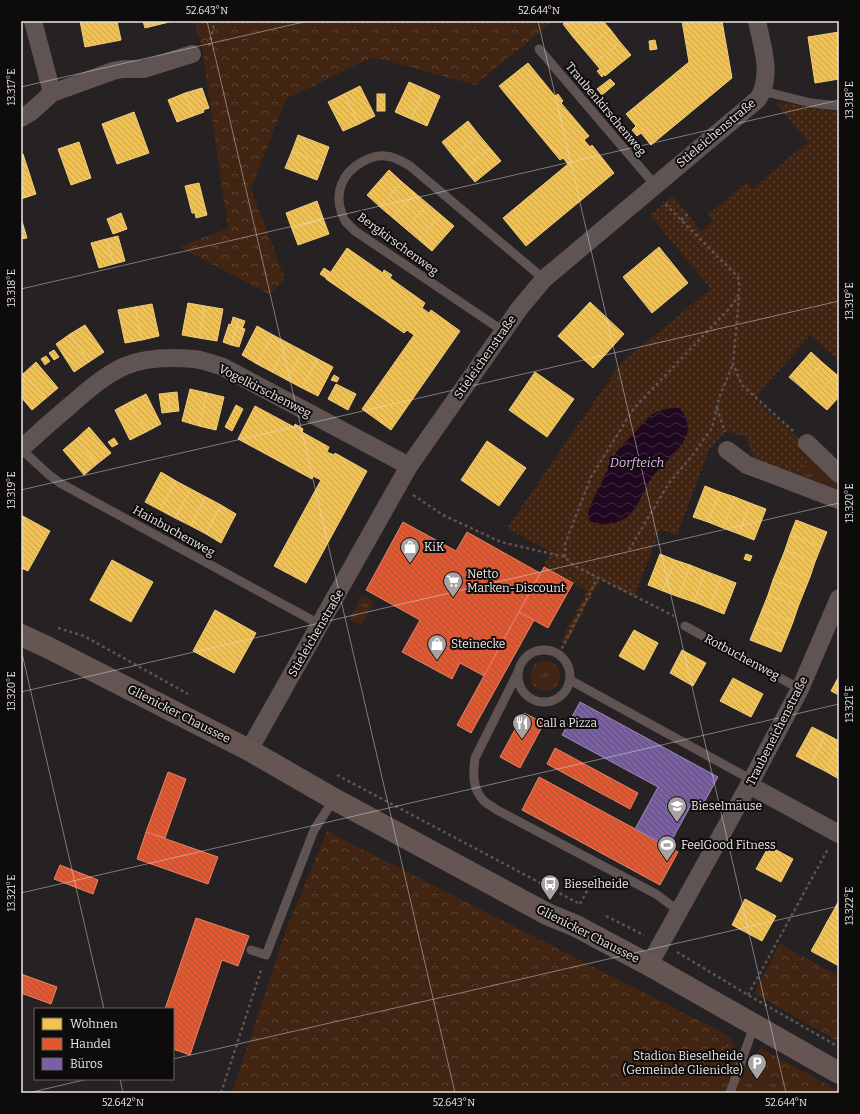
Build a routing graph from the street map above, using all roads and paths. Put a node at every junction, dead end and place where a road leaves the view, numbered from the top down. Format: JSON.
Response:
{"nodes":[{"id":1,"x":33,"y":21,"type":"edge"},
{"id":2,"x":215,"y":21,"type":"edge"},
{"id":3,"x":757,"y":21,"type":"edge"},
{"id":4,"x":540,"y":49,"type":"dead end"},
{"id":5,"x":192,"y":54,"type":"joint"},
{"id":6,"x":763,"y":91,"type":"junction"},
{"id":7,"x":52,"y":93,"type":"junction"},
{"id":8,"x":839,"y":106,"type":"edge"},
{"id":9,"x":21,"y":118,"type":"edge"},
{"id":10,"x":653,"y":187,"type":"junction"},
{"id":11,"x":688,"y":214,"type":"dead end"},
{"id":12,"x":681,"y":220,"type":"junction"},
{"id":13,"x":544,"y":279,"type":"junction"},
{"id":14,"x":739,"y":297,"type":"junction"},
{"id":15,"x":503,"y":332,"type":"junction"},
{"id":16,"x":733,"y":364,"type":"junction"},
{"id":17,"x":717,"y":407,"type":"junction"},
{"id":18,"x":807,"y":443,"type":"joint"},
{"id":19,"x":21,"y":449,"type":"edge"},
{"id":20,"x":727,"y":450,"type":"joint"},
{"id":21,"x":409,"y":466,"type":"junction"},
{"id":22,"x":839,"y":474,"type":"edge"},
{"id":23,"x":398,"y":485,"type":"junction"},
{"id":24,"x":839,"y":500,"type":"edge"},
{"id":25,"x":629,"y":550,"type":"dead end"},
{"id":26,"x":566,"y":557,"type":"junction"},
{"id":27,"x":598,"y":578,"type":"junction"},
{"id":28,"x":839,"y":598,"type":"edge"},
{"id":29,"x":321,"y":625,"type":"junction"},
{"id":30,"x":685,"y":626,"type":"joint"},
{"id":31,"x":56,"y":627,"type":"dead end"},
{"id":32,"x":21,"y":635,"type":"edge"},
{"id":33,"x":559,"y":654,"type":"junction"},
{"id":34,"x":518,"y":672,"type":"junction"},
{"id":35,"x":570,"y":680,"type":"junction"},
{"id":36,"x":800,"y":689,"type":"junction"},
{"id":37,"x":189,"y":694,"type":"dead end"},
{"id":38,"x":249,"y":750,"type":"junction"},
{"id":39,"x":336,"y":774,"type":"dead end"},
{"id":40,"x":751,"y":782,"type":"junction"},
{"id":41,"x":334,"y":799,"type":"junction"},
{"id":42,"x":838,"y":833,"type":"edge"},
{"id":43,"x":601,"y":865,"type":"junction"},
{"id":44,"x":580,"y":904,"type":"junction"},
{"id":45,"x":584,"y":906,"type":"dead end"},
{"id":46,"x":678,"y":911,"type":"junction"},
{"id":47,"x":600,"y":914,"type":"dead end"},
{"id":48,"x":662,"y":943,"type":"junction"},
{"id":49,"x":251,"y":950,"type":"dead end"},
{"id":50,"x":266,"y":955,"type":"junction"},
{"id":51,"x":649,"y":965,"type":"junction"},
{"id":52,"x":748,"y":995,"type":"junction"},
{"id":53,"x":754,"y":1026,"type":"junction"},
{"id":54,"x":839,"y":1047,"type":"edge"},
{"id":55,"x":839,"y":1073,"type":"edge"},
{"id":56,"x":221,"y":1093,"type":"edge"},
{"id":57,"x":730,"y":1093,"type":"edge"}],
"edges":[{"from":1,"to":7,"type":"street"},
{"from":2,"to":5,"type":"path"},
{"from":3,"to":6,"type":"street","name":"Stieleichenstraße"},
{"from":4,"to":10,"type":"lane","name":"Traubenkirschenweg"},
{"from":5,"to":7,"type":"street"},
{"from":6,"to":8,"type":"lane"},
{"from":6,"to":10,"type":"street","name":"Stieleichenstraße"},
{"from":7,"to":9,"type":"street"},
{"from":10,"to":12,"type":"path"},
{"from":10,"to":13,"type":"street","name":"Stieleichenstraße"},
{"from":11,"to":12,"type":"path"},
{"from":12,"to":14,"type":"path"},
{"from":13,"to":15,"type":"street","name":"Stieleichenstraße"},
{"from":13,"to":15,"type":"lane","name":"Bergkirschenweg"},
{"from":14,"to":16,"type":"path"},
{"from":14,"to":26,"type":"path"},
{"from":15,"to":21,"type":"street","name":"Stieleichenstraße"},
{"from":16,"to":17,"type":"path"},
{"from":16,"to":18,"type":"path"},
{"from":17,"to":20,"type":"path"},
{"from":17,"to":25,"type":"path"},
{"from":18,"to":22,"type":"street"},
{"from":19,"to":21,"type":"street","name":"Vogelkirschenweg"},
{"from":19,"to":29,"type":"lane","name":"Hainbuchenweg"},
{"from":20,"to":24,"type":"street"},
{"from":21,"to":23,"type":"street","name":"Stieleichenstraße"},
{"from":23,"to":26,"type":"path"},
{"from":23,"to":29,"type":"street","name":"Stieleichenstraße"},
{"from":26,"to":27,"type":"path"},
{"from":27,"to":30,"type":"path"},
{"from":27,"to":33,"type":"path"},
{"from":28,"to":36,"type":"street","name":"Traubeneichenstraße"},
{"from":29,"to":38,"type":"street","name":"Stieleichenstraße"},
{"from":30,"to":36,"type":"lane","name":"Rotbuchenweg"},
{"from":31,"to":37,"type":"path"},
{"from":32,"to":38,"type":"main road","name":"Glienicker Chaussee"},
{"from":33,"to":34,"type":"lane"},
{"from":33,"to":35,"type":"lane"},
{"from":34,"to":35,"type":"lane"},
{"from":34,"to":43,"type":"lane"},
{"from":35,"to":40,"type":"lane"},
{"from":36,"to":40,"type":"street","name":"Traubeneichenstraße"},
{"from":38,"to":41,"type":"main road","name":"Glienicker Chaussee"},
{"from":39,"to":44,"type":"path"},
{"from":40,"to":42,"type":"street"},
{"from":40,"to":46,"type":"street","name":"Traubeneichenstraße"},
{"from":41,"to":50,"type":"lane"},
{"from":41,"to":51,"type":"main road","name":"Glienicker Chaussee"},
{"from":42,"to":52,"type":"path"},
{"from":43,"to":44,"type":"path"},
{"from":43,"to":46,"type":"lane"},
{"from":44,"to":45,"type":"path"},
{"from":46,"to":48,"type":"street","name":"Traubeneichenstraße"},
{"from":47,"to":48,"type":"path"},
{"from":48,"to":51,"type":"street","name":"Traubeneichenstraße"},
{"from":48,"to":52,"type":"path"},
{"from":49,"to":50,"type":"lane"},
{"from":50,"to":56,"type":"path"},
{"from":51,"to":53,"type":"main road","name":"Glienicker Chaussee"},
{"from":52,"to":54,"type":"path"},
{"from":53,"to":55,"type":"main road","name":"Glienicker Chaussee"},
{"from":53,"to":57,"type":"lane"}]}
